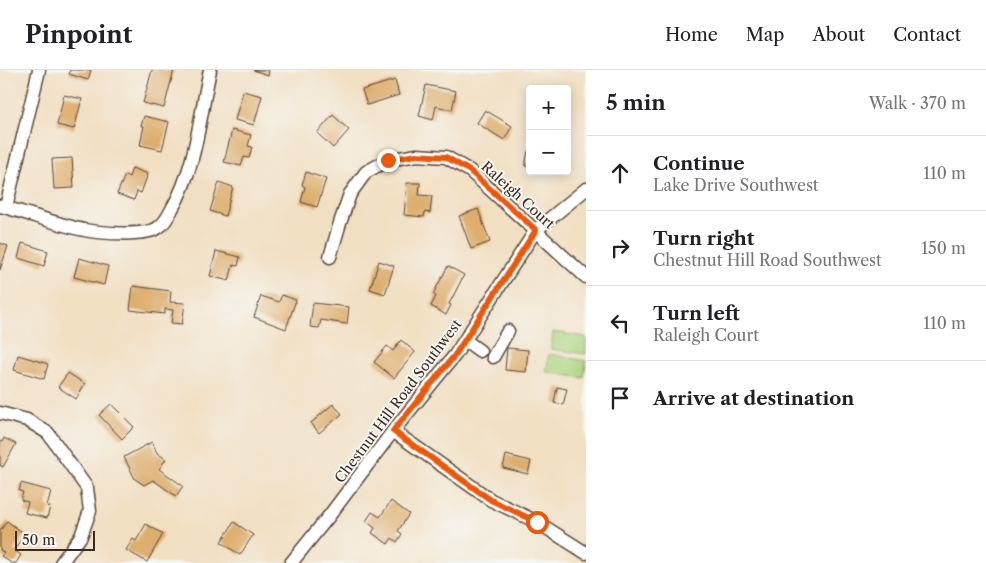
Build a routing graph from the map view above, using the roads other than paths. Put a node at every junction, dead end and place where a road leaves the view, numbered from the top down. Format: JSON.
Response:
{"nodes":[{"id":1,"x":38,"y":70,"type":"edge"},
{"id":2,"x":210,"y":70,"type":"edge"},
{"id":3,"x":586,"y":189,"type":"edge"},
{"id":4,"x":3,"y":206,"type":"edge"},
{"id":5,"x":536,"y":230,"type":"junction"},
{"id":6,"x":330,"y":257,"type":"dead end"},
{"id":7,"x":579,"y":275,"type":"edge"},
{"id":8,"x":508,"y":331,"type":"dead end"},
{"id":9,"x":465,"y":340,"type":"junction"},
{"id":10,"x":480,"y":351,"type":"dead end"},
{"id":11,"x":493,"y":357,"type":"dead end"},
{"id":12,"x":0,"y":413,"type":"edge"},
{"id":13,"x":393,"y":431,"type":"junction"},
{"id":14,"x":586,"y":553,"type":"edge"},
{"id":15,"x":61,"y":563,"type":"edge"},
{"id":16,"x":291,"y":563,"type":"edge"}],
"edges":[{"from":1,"to":4,"type":"street"},
{"from":2,"to":4,"type":"street"},
{"from":3,"to":5,"type":"street","name":"Chestnut Hill Road Southwest"},
{"from":5,"to":6,"type":"street","name":"Raleigh Court"},
{"from":5,"to":7,"type":"street","name":"Raleigh Court"},
{"from":5,"to":9,"type":"street","name":"Chestnut Hill Road Southwest"},
{"from":8,"to":11,"type":"street"},
{"from":9,"to":10,"type":"street"},
{"from":9,"to":13,"type":"street","name":"Chestnut Hill Road Southwest"},
{"from":12,"to":15,"type":"street"},
{"from":13,"to":14,"type":"street"},
{"from":13,"to":16,"type":"street","name":"Chestnut Hill Road Southwest"}]}
